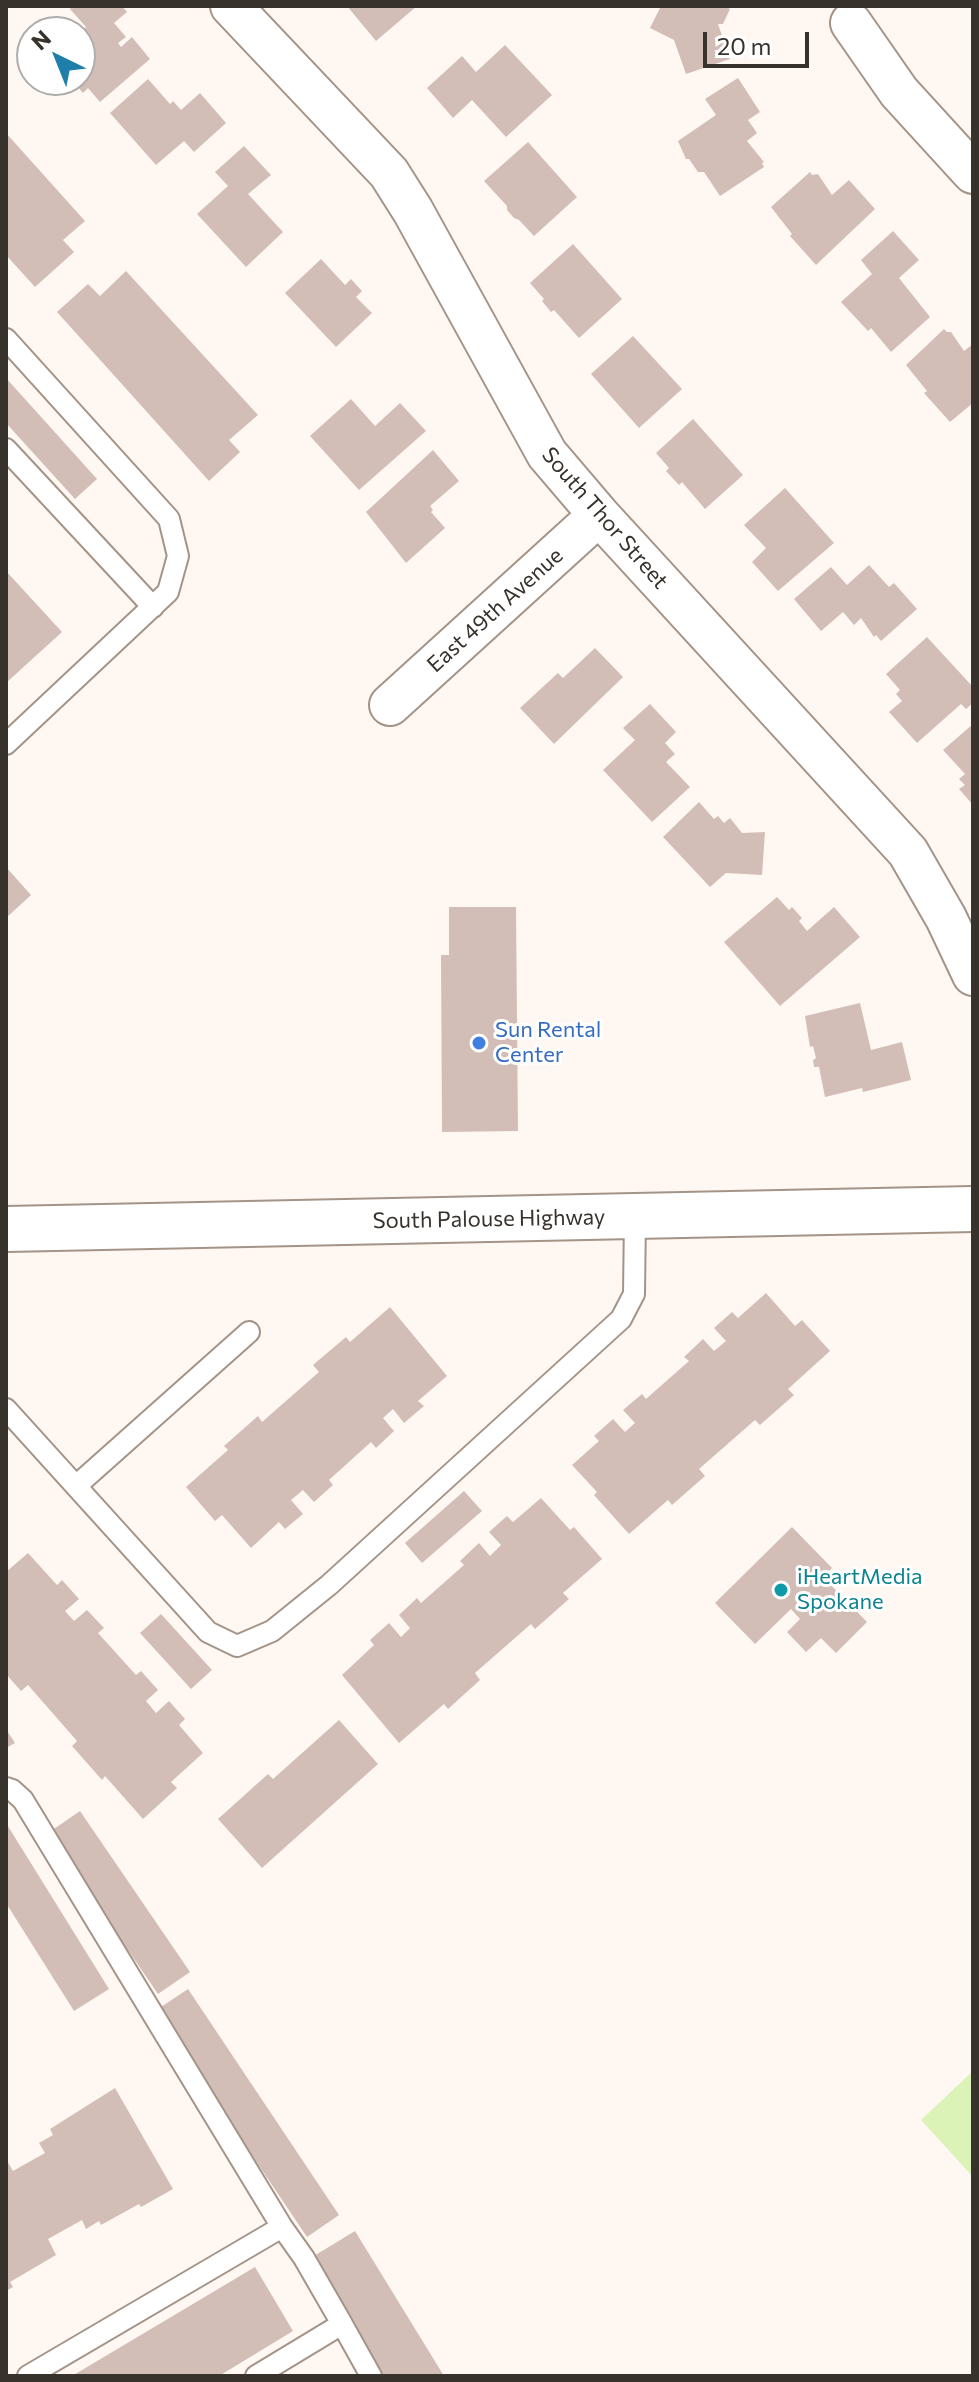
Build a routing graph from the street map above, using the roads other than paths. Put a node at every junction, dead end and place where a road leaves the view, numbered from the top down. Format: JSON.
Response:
{"nodes":[{"id":1,"x":231,"y":6,"type":"edge"},
{"id":2,"x":851,"y":23,"type":"dead end"},
{"id":3,"x":973,"y":173,"type":"edge"},
{"id":4,"x":6,"y":339,"type":"edge"},
{"id":5,"x":6,"y":449,"type":"edge"},
{"id":6,"x":599,"y":515,"type":"junction"},
{"id":7,"x":153,"y":607,"type":"junction"},
{"id":8,"x":390,"y":705,"type":"dead end"},
{"id":9,"x":6,"y":744,"type":"edge"},
{"id":10,"x":959,"y":910,"type":"edge"},
{"id":11,"x":973,"y":975,"type":"edge"},
{"id":12,"x":973,"y":1209,"type":"edge"},
{"id":13,"x":635,"y":1216,"type":"junction"},
{"id":14,"x":6,"y":1229,"type":"edge"},
{"id":15,"x":249,"y":1332,"type":"dead end"},
{"id":16,"x":6,"y":1409,"type":"edge"},
{"id":17,"x":76,"y":1486,"type":"junction"},
{"id":18,"x":6,"y":1788,"type":"edge"},
{"id":19,"x":282,"y":2227,"type":"junction"},
{"id":20,"x":342,"y":2324,"type":"junction"},
{"id":21,"x":28,"y":2376,"type":"edge"},
{"id":22,"x":256,"y":2376,"type":"edge"},
{"id":23,"x":371,"y":2376,"type":"edge"}],
"edges":[{"from":1,"to":6,"type":"street","name":"South Thor Street"},
{"from":2,"to":3,"type":"street"},
{"from":4,"to":7,"type":"lane"},
{"from":5,"to":7,"type":"lane"},
{"from":6,"to":8,"type":"street","name":"East 49th Avenue"},
{"from":6,"to":10,"type":"street","name":"South Thor Street"},
{"from":7,"to":9,"type":"lane"},
{"from":10,"to":11,"type":"street","name":"South Thor Street"},
{"from":12,"to":13,"type":"street","name":"South Palouse Highway"},
{"from":13,"to":14,"type":"street","name":"South Palouse Highway"},
{"from":13,"to":17,"type":"lane"},
{"from":15,"to":17,"type":"lane"},
{"from":16,"to":17,"type":"lane"},
{"from":18,"to":19,"type":"lane"},
{"from":19,"to":20,"type":"lane"},
{"from":19,"to":21,"type":"lane"},
{"from":20,"to":22,"type":"lane"},
{"from":20,"to":23,"type":"lane"}]}
